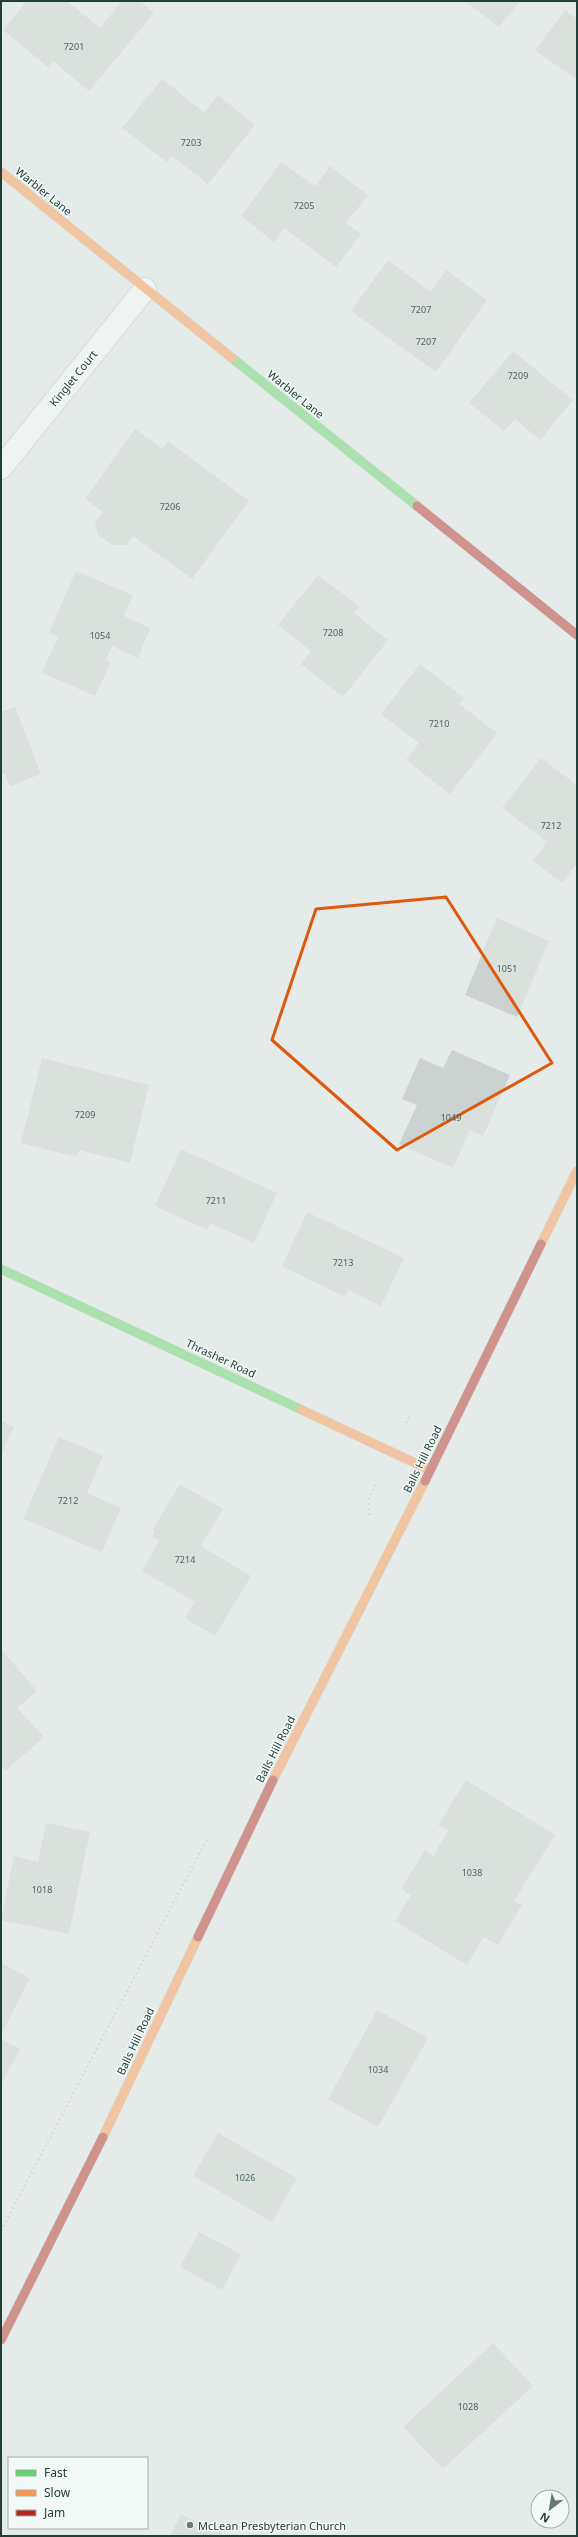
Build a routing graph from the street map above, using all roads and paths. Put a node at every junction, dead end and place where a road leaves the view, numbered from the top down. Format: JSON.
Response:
{"nodes":[{"id":1,"x":1,"y":172,"type":"edge"},
{"id":2,"x":145,"y":289,"type":"junction"},
{"id":3,"x":1,"y":468,"type":"edge"},
{"id":4,"x":577,"y":634,"type":"edge"},
{"id":5,"x":577,"y":1171,"type":"edge"},
{"id":6,"x":1,"y":1269,"type":"edge"},
{"id":7,"x":410,"y":1415,"type":"dead end"},
{"id":8,"x":392,"y":1452,"type":"junction"},
{"id":9,"x":430,"y":1470,"type":"junction"},
{"id":10,"x":369,"y":1516,"type":"dead end"},
{"id":11,"x":209,"y":1835,"type":"dead end"},
{"id":12,"x":1,"y":2231,"type":"edge"},
{"id":13,"x":1,"y":2340,"type":"edge"}],
"edges":[{"from":1,"to":2,"type":"street","name":"Warbler Lane"},
{"from":2,"to":3,"type":"street","name":"Kinglet Court"},
{"from":2,"to":4,"type":"street","name":"Warbler Lane"},
{"from":5,"to":9,"type":"street","name":"Balls Hill Road"},
{"from":6,"to":8,"type":"street","name":"Thrasher Road"},
{"from":7,"to":8,"type":"path"},
{"from":8,"to":9,"type":"street","name":"Thrasher Road"},
{"from":8,"to":10,"type":"path"},
{"from":9,"to":13,"type":"street","name":"Balls Hill Road"},
{"from":11,"to":12,"type":"path"}]}
